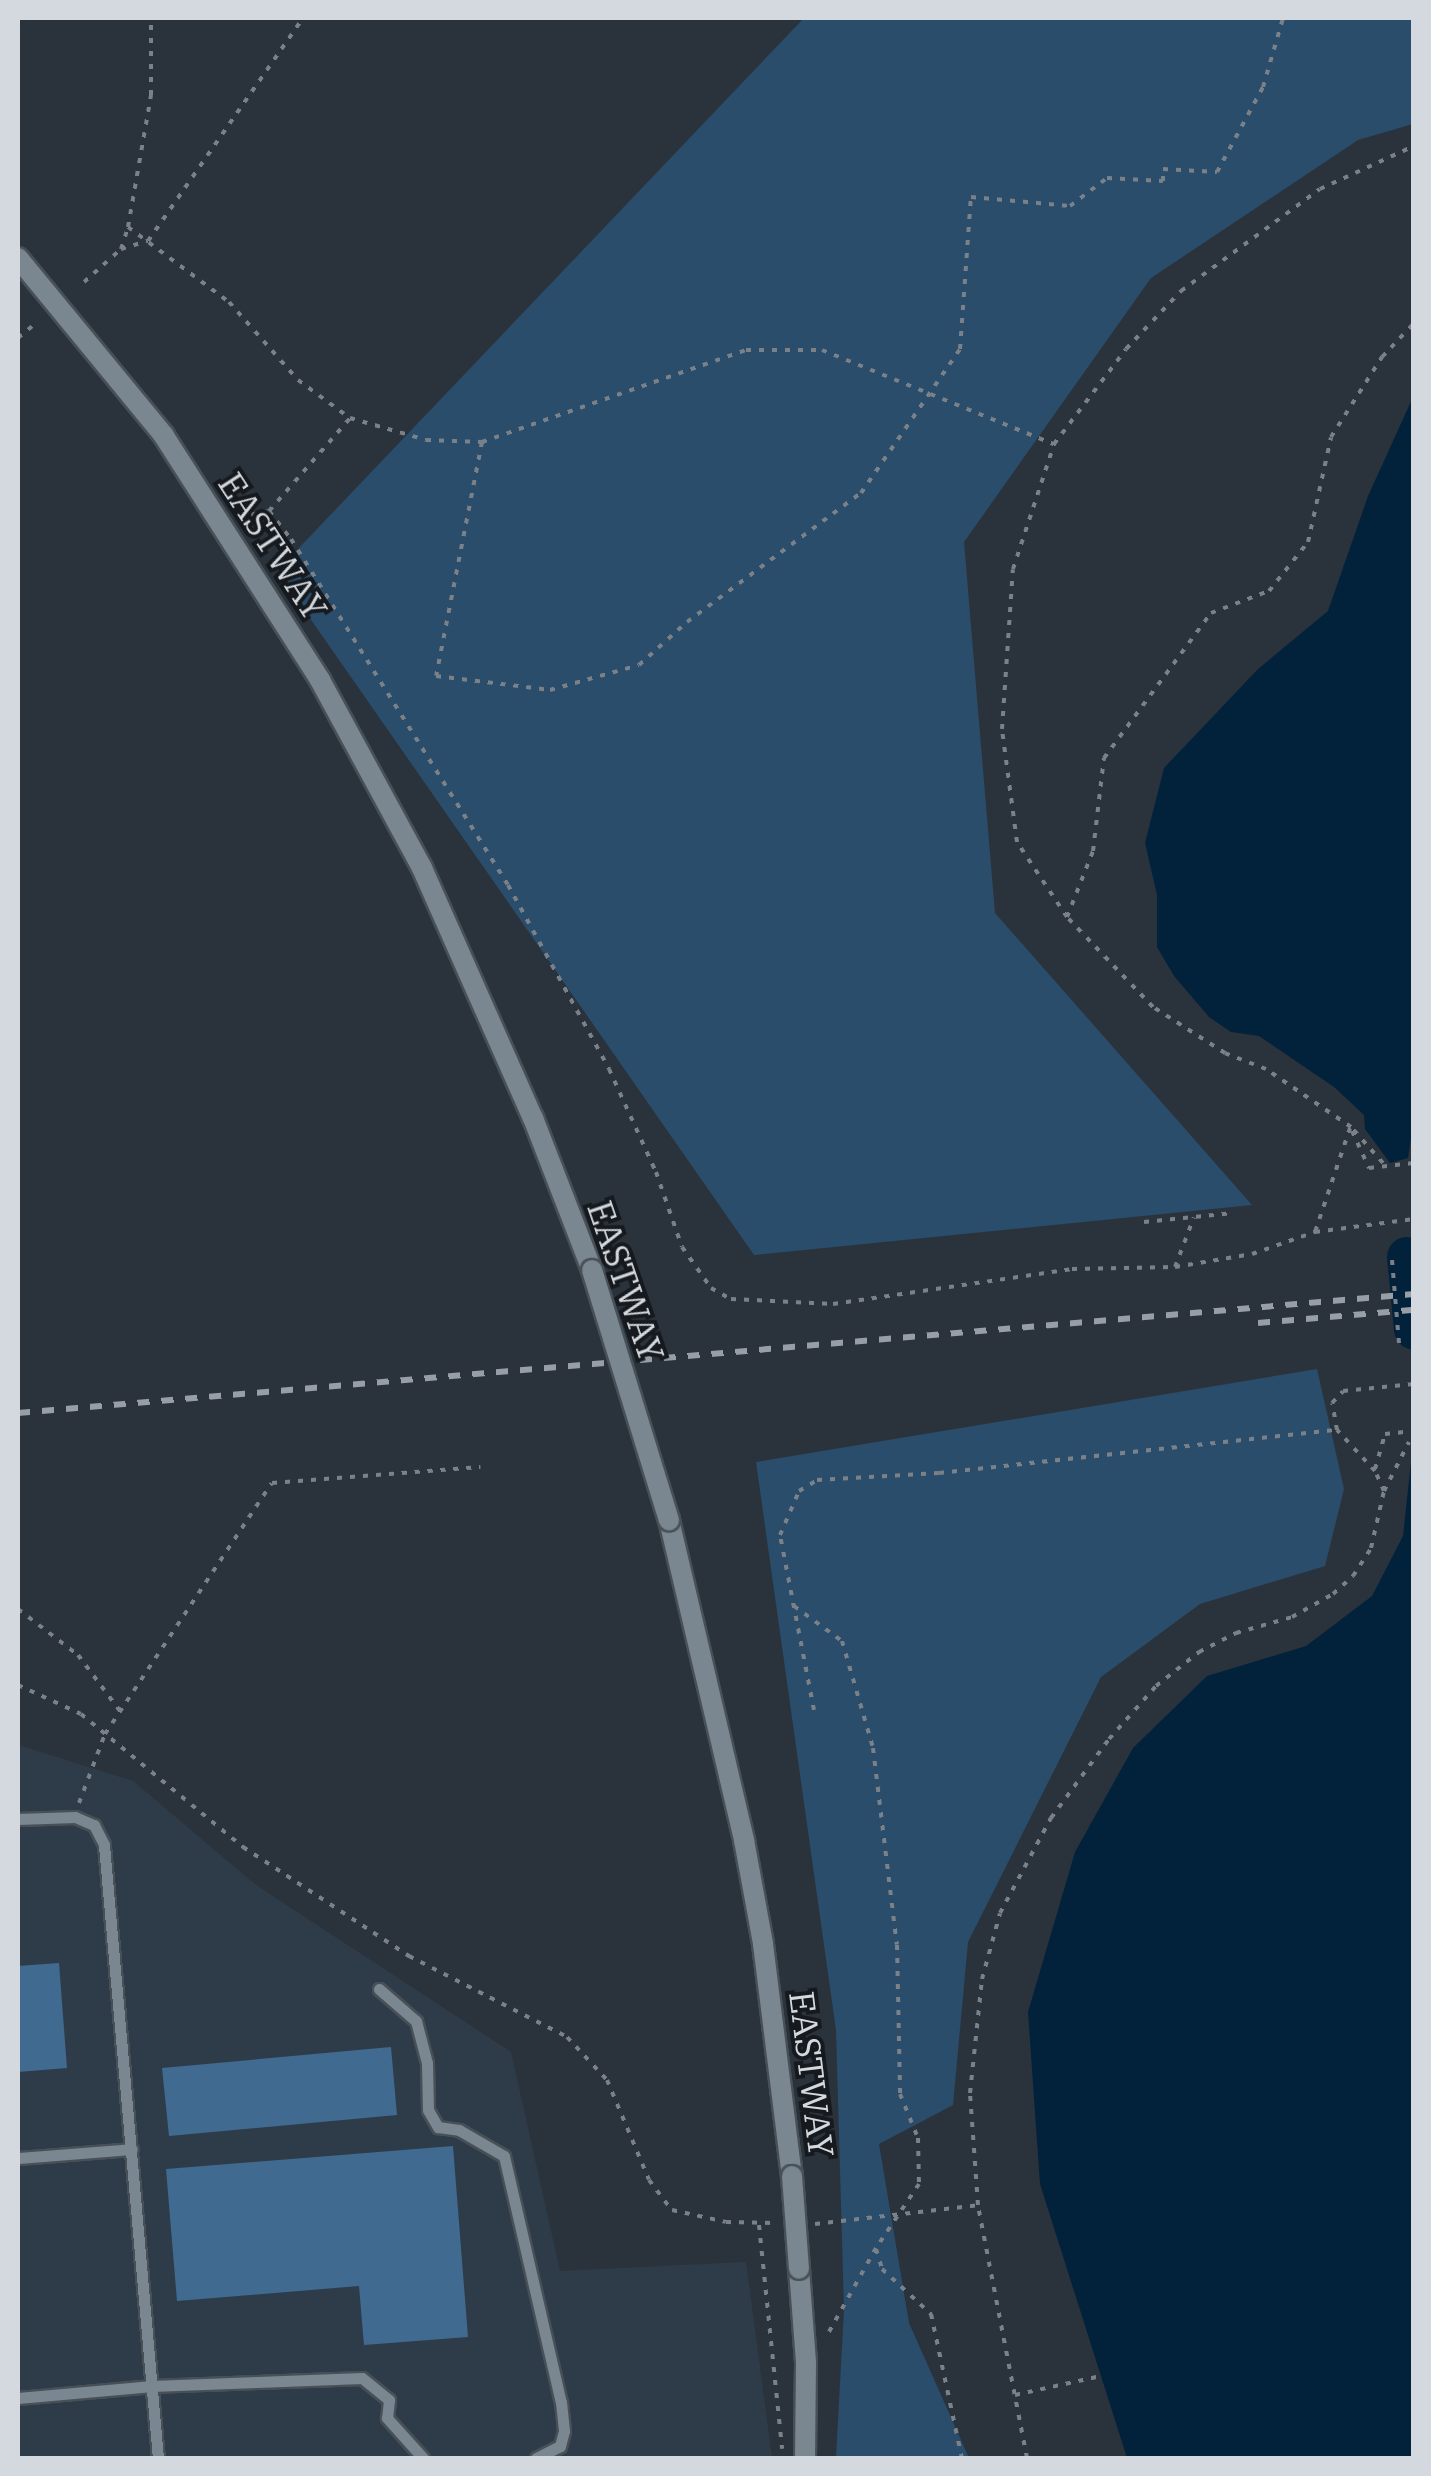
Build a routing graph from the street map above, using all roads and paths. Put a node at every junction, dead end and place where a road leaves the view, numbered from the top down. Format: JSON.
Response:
{"nodes":[{"id":1,"x":151,"y":18,"type":"edge"},
{"id":2,"x":304,"y":18,"type":"edge"},
{"id":3,"x":1283,"y":18,"type":"edge"},
{"id":4,"x":1414,"y":146,"type":"edge"},
{"id":5,"x":128,"y":227,"type":"junction"},
{"id":6,"x":148,"y":241,"type":"junction"},
{"id":7,"x":121,"y":249,"type":"junction"},
{"id":8,"x":18,"y":258,"type":"edge"},
{"id":9,"x":84,"y":282,"type":"dead end"},
{"id":10,"x":37,"y":322,"type":"dead end"},
{"id":11,"x":1414,"y":323,"type":"edge"},
{"id":12,"x":18,"y":338,"type":"edge"},
{"id":13,"x":929,"y":394,"type":"junction"},
{"id":14,"x":350,"y":418,"type":"junction"},
{"id":15,"x":482,"y":442,"type":"junction"},
{"id":16,"x":1054,"y":444,"type":"junction"},
{"id":17,"x":269,"y":511,"type":"junction"},
{"id":18,"x":220,"y":524,"type":"junction"},
{"id":19,"x":1067,"y":916,"type":"junction"},
{"id":20,"x":1351,"y":1126,"type":"junction"},
{"id":21,"x":1383,"y":1163,"type":"dead end"},
{"id":22,"x":1414,"y":1164,"type":"edge"},
{"id":23,"x":1234,"y":1213,"type":"dead end"},
{"id":24,"x":1194,"y":1217,"type":"junction"},
{"id":25,"x":1414,"y":1219,"type":"edge"},
{"id":26,"x":1144,"y":1222,"type":"dead end"},
{"id":27,"x":1315,"y":1232,"type":"junction"},
{"id":28,"x":1392,"y":1260,"type":"dead end"},
{"id":29,"x":1175,"y":1267,"type":"junction"},
{"id":30,"x":1399,"y":1344,"type":"dead end"},
{"id":31,"x":1414,"y":1384,"type":"edge"},
{"id":32,"x":1337,"y":1430,"type":"junction"},
{"id":33,"x":1414,"y":1431,"type":"edge"},
{"id":34,"x":1409,"y":1442,"type":"dead end"},
{"id":35,"x":480,"y":1467,"type":"dead end"},
{"id":36,"x":1375,"y":1471,"type":"junction"},
{"id":37,"x":1384,"y":1491,"type":"junction"},
{"id":38,"x":794,"y":1606,"type":"junction"},
{"id":39,"x":18,"y":1609,"type":"edge"},
{"id":40,"x":18,"y":1685,"type":"edge"},
{"id":41,"x":814,"y":1710,"type":"dead end"},
{"id":42,"x":120,"y":1711,"type":"junction"},
{"id":43,"x":104,"y":1734,"type":"junction"},
{"id":44,"x":74,"y":1817,"type":"junction"},
{"id":45,"x":18,"y":1819,"type":"edge"},
{"id":46,"x":379,"y":1988,"type":"dead end"},
{"id":47,"x":132,"y":2149,"type":"junction"},
{"id":48,"x":18,"y":2158,"type":"edge"},
{"id":49,"x":978,"y":2205,"type":"junction"},
{"id":50,"x":898,"y":2215,"type":"junction"},
{"id":51,"x":759,"y":2223,"type":"junction"},
{"id":52,"x":777,"y":2223,"type":"dead end"},
{"id":53,"x":813,"y":2224,"type":"dead end"},
{"id":54,"x":876,"y":2248,"type":"junction"},
{"id":55,"x":806,"y":2363,"type":"junction"},
{"id":56,"x":1101,"y":2376,"type":"dead end"},
{"id":57,"x":152,"y":2386,"type":"junction"},
{"id":58,"x":1014,"y":2396,"type":"junction"},
{"id":59,"x":18,"y":2398,"type":"edge"},
{"id":60,"x":158,"y":2458,"type":"edge"},
{"id":61,"x":422,"y":2458,"type":"edge"},
{"id":62,"x":536,"y":2458,"type":"edge"},
{"id":63,"x":783,"y":2458,"type":"edge"},
{"id":64,"x":805,"y":2458,"type":"edge"},
{"id":65,"x":962,"y":2458,"type":"edge"},
{"id":66,"x":1027,"y":2458,"type":"edge"}],
"edges":[{"from":1,"to":5,"type":"path"},
{"from":2,"to":6,"type":"path"},
{"from":3,"to":13,"type":"path"},
{"from":4,"to":16,"type":"path"},
{"from":5,"to":6,"type":"path"},
{"from":5,"to":7,"type":"path"},
{"from":6,"to":7,"type":"path"},
{"from":6,"to":14,"type":"path"},
{"from":7,"to":9,"type":"path"},
{"from":8,"to":18,"type":"street","name":"EASTWAY"},
{"from":10,"to":12,"type":"path"},
{"from":11,"to":19,"type":"path"},
{"from":13,"to":15,"type":"path"},
{"from":13,"to":15,"type":"path"},
{"from":13,"to":16,"type":"path"},
{"from":14,"to":15,"type":"path"},
{"from":14,"to":17,"type":"path"},
{"from":16,"to":19,"type":"path"},
{"from":17,"to":18,"type":"path"},
{"from":17,"to":29,"type":"path"},
{"from":18,"to":55,"type":"street","name":"EASTWAY","bridge":true},
{"from":19,"to":20,"type":"path"},
{"from":20,"to":21,"type":"path"},
{"from":20,"to":22,"type":"path"},
{"from":20,"to":27,"type":"path"},
{"from":23,"to":24,"type":"path"},
{"from":24,"to":26,"type":"path"},
{"from":24,"to":29,"type":"path"},
{"from":25,"to":27,"type":"path"},
{"from":27,"to":29,"type":"path"},
{"from":28,"to":30,"type":"path"},
{"from":31,"to":32,"type":"path"},
{"from":32,"to":36,"type":"path"},
{"from":32,"to":38,"type":"path"},
{"from":33,"to":36,"type":"path"},
{"from":34,"to":37,"type":"path"},
{"from":35,"to":42,"type":"path"},
{"from":36,"to":37,"type":"path"},
{"from":37,"to":49,"type":"path"},
{"from":38,"to":41,"type":"path"},
{"from":38,"to":50,"type":"path"},
{"from":39,"to":42,"type":"path"},
{"from":40,"to":43,"type":"path"},
{"from":42,"to":43,"type":"path"},
{"from":43,"to":44,"type":"path"},
{"from":43,"to":51,"type":"path"},
{"from":44,"to":45,"type":"lane"},
{"from":44,"to":47,"type":"lane"},
{"from":46,"to":62,"type":"lane"},
{"from":47,"to":48,"type":"lane"},
{"from":47,"to":57,"type":"lane"},
{"from":49,"to":50,"type":"path"},
{"from":49,"to":58,"type":"path"},
{"from":50,"to":53,"type":"path"},
{"from":50,"to":54,"type":"path"},
{"from":51,"to":52,"type":"path"},
{"from":51,"to":63,"type":"path"},
{"from":54,"to":55,"type":"path"},
{"from":54,"to":65,"type":"path"},
{"from":55,"to":64,"type":"street","name":"EASTWAY"},
{"from":56,"to":58,"type":"path"},
{"from":57,"to":59,"type":"lane"},
{"from":57,"to":60,"type":"lane"},
{"from":57,"to":61,"type":"lane"},
{"from":58,"to":66,"type":"path"}]}
